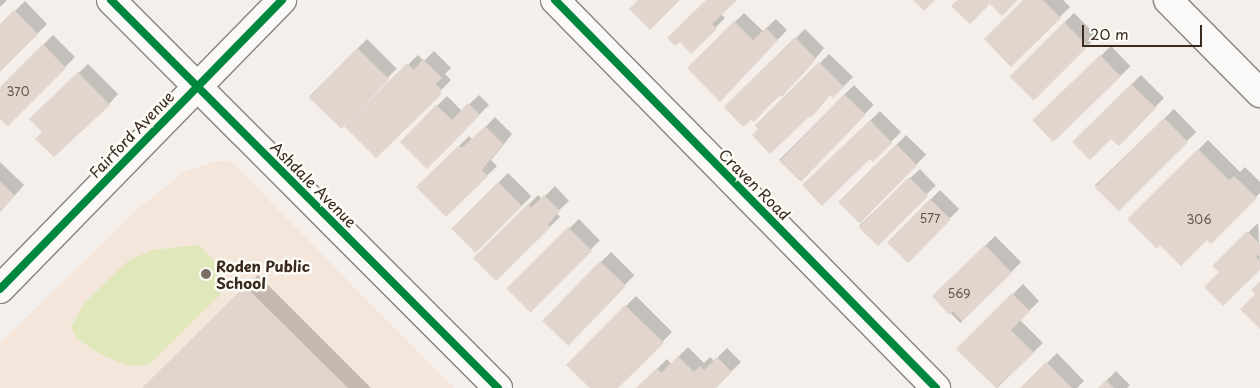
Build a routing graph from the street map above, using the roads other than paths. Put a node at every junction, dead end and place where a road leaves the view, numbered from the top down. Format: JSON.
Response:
{"nodes":[{"id":1,"x":111,"y":0,"type":"edge"},
{"id":2,"x":282,"y":0,"type":"edge"},
{"id":3,"x":555,"y":0,"type":"edge"},
{"id":4,"x":1168,"y":0,"type":"edge"},
{"id":5,"x":198,"y":86,"type":"junction"},
{"id":6,"x":1260,"y":93,"type":"edge"},
{"id":7,"x":0,"y":290,"type":"edge"},
{"id":8,"x":498,"y":388,"type":"edge"},
{"id":9,"x":936,"y":388,"type":"edge"}],
"edges":[{"from":1,"to":5,"type":"street","name":"Ashdale Avenue"},
{"from":2,"to":5,"type":"street","name":"Fairford Avenue"},
{"from":3,"to":9,"type":"street","name":"Craven Road"},
{"from":4,"to":6,"type":"street"},
{"from":5,"to":7,"type":"street","name":"Fairford Avenue"},
{"from":5,"to":8,"type":"street","name":"Ashdale Avenue"}]}
